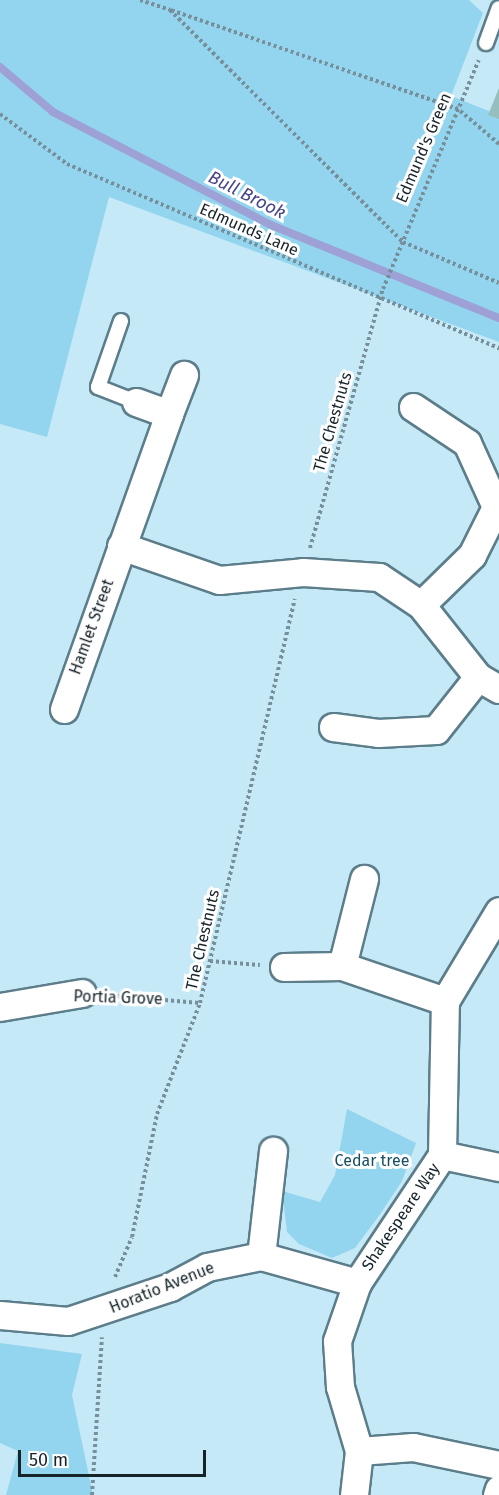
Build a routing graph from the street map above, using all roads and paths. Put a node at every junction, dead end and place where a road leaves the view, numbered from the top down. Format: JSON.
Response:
{"nodes":[{"id":1,"x":140,"y":0,"type":"edge"},
{"id":2,"x":499,"y":8,"type":"edge"},
{"id":3,"x":170,"y":10,"type":"junction"},
{"id":4,"x":486,"y":43,"type":"joint"},
{"id":5,"x":458,"y":109,"type":"junction"},
{"id":6,"x":0,"y":114,"type":"edge"},
{"id":7,"x":499,"y":144,"type":"edge"},
{"id":8,"x":403,"y":242,"type":"junction"},
{"id":9,"x":499,"y":283,"type":"edge"},
{"id":10,"x":380,"y":300,"type":"junction"},
{"id":11,"x":121,"y":321,"type":"dead end"},
{"id":12,"x":499,"y":348,"type":"edge"},
{"id":13,"x":184,"y":375,"type":"dead end"},
{"id":14,"x":136,"y":402,"type":"joint"},
{"id":15,"x":413,"y":407,"type":"dead end"},
{"id":16,"x":169,"y":414,"type":"junction"},
{"id":17,"x":497,"y":507,"type":"edge"},
{"id":18,"x":121,"y":546,"type":"junction"},
{"id":19,"x":310,"y":550,"type":"dead end"},
{"id":20,"x":296,"y":593,"type":"dead end"},
{"id":21,"x":421,"y":605,"type":"junction"},
{"id":22,"x":488,"y":683,"type":"edge"},
{"id":23,"x":64,"y":708,"type":"dead end"},
{"id":24,"x":333,"y":727,"type":"dead end"},
{"id":25,"x":364,"y":879,"type":"dead end"},
{"id":26,"x":499,"y":911,"type":"edge"},
{"id":27,"x":210,"y":961,"type":"junction"},
{"id":28,"x":342,"y":966,"type":"junction"},
{"id":29,"x":285,"y":967,"type":"joint"},
{"id":30,"x":82,"y":993,"type":"joint"},
{"id":31,"x":445,"y":1001,"type":"junction"},
{"id":32,"x":200,"y":1003,"type":"junction"},
{"id":33,"x":0,"y":1006,"type":"edge"},
{"id":34,"x":273,"y":1151,"type":"dead end"},
{"id":35,"x":442,"y":1155,"type":"junction"},
{"id":36,"x":499,"y":1167,"type":"edge"},
{"id":37,"x":261,"y":1256,"type":"junction"},
{"id":38,"x":357,"y":1283,"type":"junction"},
{"id":39,"x":112,"y":1286,"type":"dead end"},
{"id":40,"x":0,"y":1315,"type":"edge"},
{"id":41,"x":102,"y":1336,"type":"dead end"},
{"id":42,"x":358,"y":1451,"type":"junction"},
{"id":43,"x":499,"y":1466,"type":"edge"},
{"id":44,"x":499,"y":1490,"type":"edge"},
{"id":45,"x":92,"y":1495,"type":"edge"},
{"id":46,"x":354,"y":1495,"type":"edge"},
{"id":47,"x":497,"y":1495,"type":"edge"}],
"edges":[{"from":1,"to":3,"type":"path"},
{"from":2,"to":4,"type":"lane"},
{"from":3,"to":5,"type":"path"},
{"from":3,"to":8,"type":"path"},
{"from":4,"to":5,"type":"path","name":"Edmund's Green"},
{"from":5,"to":7,"type":"path"},
{"from":5,"to":8,"type":"path","name":"Edmund's Green"},
{"from":6,"to":10,"type":"path","name":"Edmunds Lane"},
{"from":8,"to":9,"type":"path"},
{"from":8,"to":10,"type":"path","name":"Edmund's Green"},
{"from":10,"to":12,"type":"path","name":"Edmunds Lane"},
{"from":10,"to":19,"type":"path","name":"The Chestnuts"},
{"from":11,"to":14,"type":"lane"},
{"from":13,"to":16,"type":"street","name":"Hamlet Street"},
{"from":14,"to":16,"type":"street"},
{"from":15,"to":17,"type":"street"},
{"from":16,"to":18,"type":"street","name":"Hamlet Street"},
{"from":17,"to":21,"type":"street"},
{"from":18,"to":21,"type":"street"},
{"from":18,"to":23,"type":"street","name":"Hamlet Street"},
{"from":20,"to":27,"type":"path","name":"The Chestnuts"},
{"from":21,"to":22,"type":"street"},
{"from":22,"to":24,"type":"street"},
{"from":25,"to":28,"type":"street"},
{"from":26,"to":31,"type":"street","name":"Shakespeare Way"},
{"from":27,"to":29,"type":"path"},
{"from":27,"to":32,"type":"path","name":"The Chestnuts"},
{"from":28,"to":29,"type":"street"},
{"from":28,"to":31,"type":"street"},
{"from":30,"to":32,"type":"path","name":"Portia Grove"},
{"from":30,"to":33,"type":"street","name":"Portia Grove"},
{"from":31,"to":35,"type":"street","name":"Shakespeare Way"},
{"from":32,"to":39,"type":"path","name":"The Chestnuts"},
{"from":34,"to":37,"type":"street"},
{"from":35,"to":36,"type":"street"},
{"from":35,"to":38,"type":"street","name":"Shakespeare Way"},
{"from":37,"to":38,"type":"street","name":"Horatio Avenue"},
{"from":37,"to":40,"type":"street","name":"Horatio Avenue"},
{"from":38,"to":42,"type":"street","name":"Shakespeare Way"},
{"from":41,"to":45,"type":"path"},
{"from":42,"to":43,"type":"street"},
{"from":42,"to":46,"type":"street","name":"Shakespeare Way"},
{"from":44,"to":47,"type":"street"}]}
